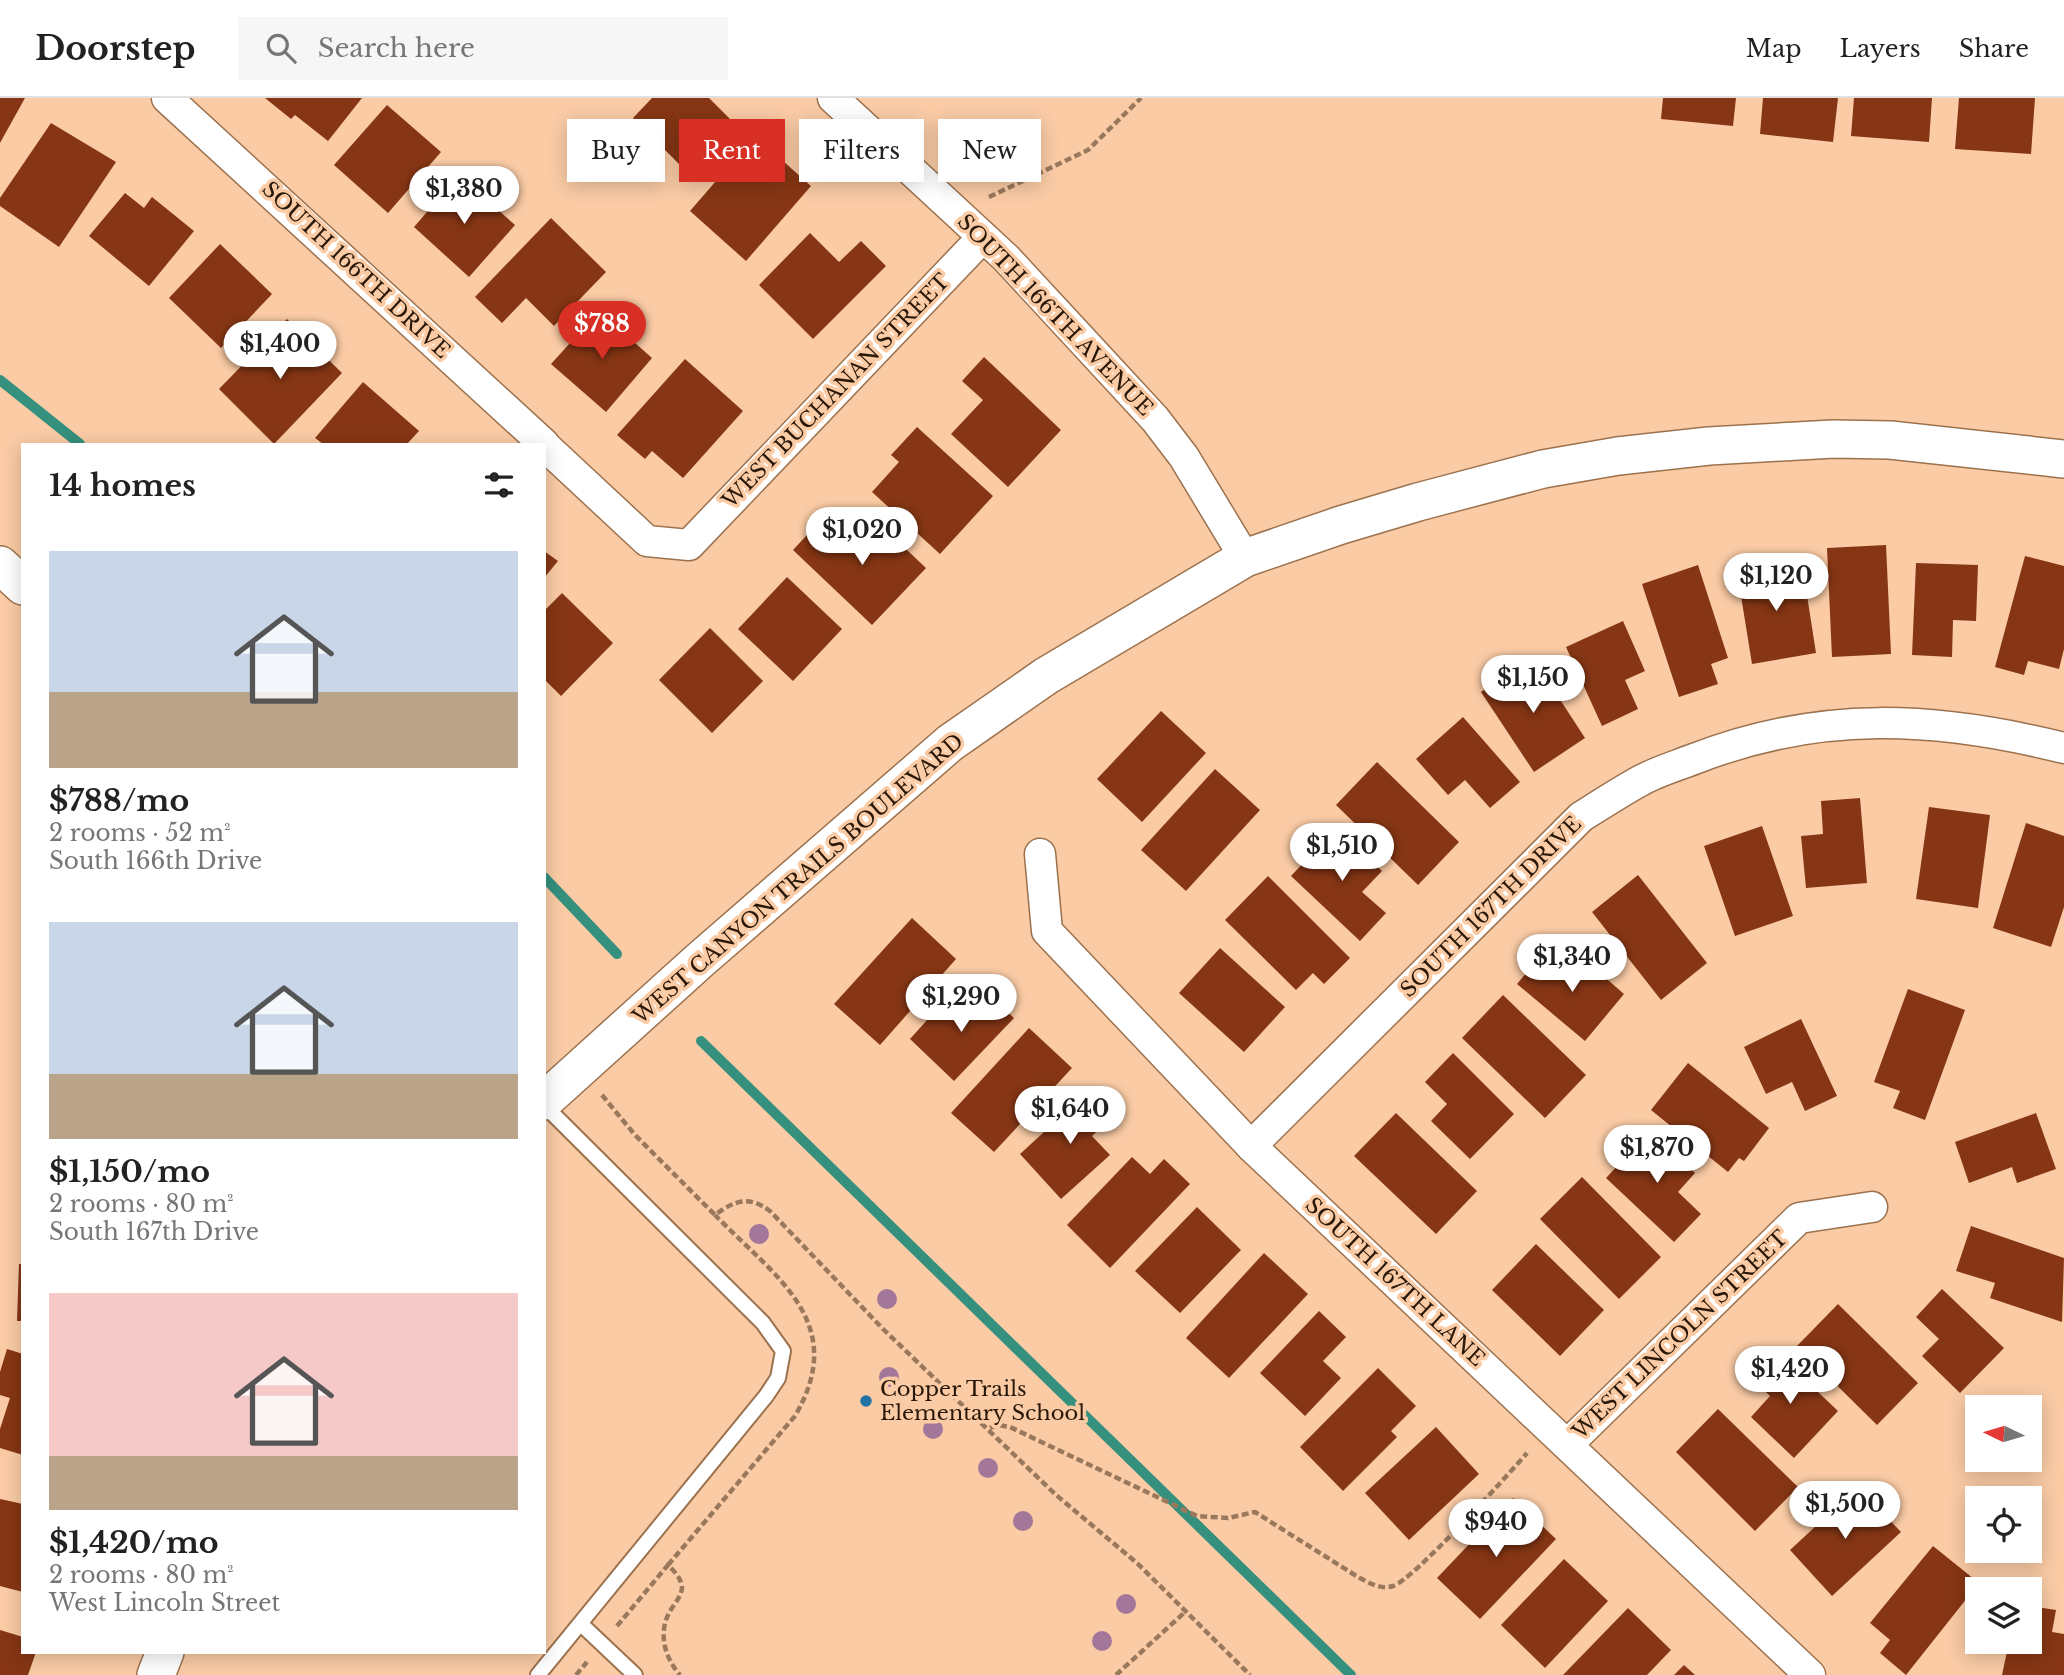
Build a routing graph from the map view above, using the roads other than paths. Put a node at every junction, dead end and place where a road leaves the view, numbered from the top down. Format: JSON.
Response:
{"nodes":[{"id":1,"x":167,"y":98,"type":"edge"},
{"id":2,"x":833,"y":98,"type":"edge"},
{"id":3,"x":983,"y":237,"type":"junction"},
{"id":4,"x":542,"y":443,"type":"edge"},
{"id":5,"x":546,"y":447,"type":"edge"},
{"id":6,"x":2064,"y":458,"type":"edge"},
{"id":7,"x":689,"y":545,"type":"joint"},
{"id":8,"x":1245,"y":558,"type":"junction"},
{"id":9,"x":0,"y":565,"type":"edge"},
{"id":10,"x":21,"y":584,"type":"edge"},
{"id":11,"x":2064,"y":748,"type":"edge"},
{"id":12,"x":1040,"y":855,"type":"dead end"},
{"id":13,"x":546,"y":1101,"type":"edge"},
{"id":14,"x":546,"y":1105,"type":"edge"},
{"id":15,"x":1251,"y":1146,"type":"junction"},
{"id":16,"x":1872,"y":1207,"type":"dead end"},
{"id":17,"x":1559,"y":1435,"type":"junction"},
{"id":18,"x":581,"y":1624,"type":"junction"},
{"id":19,"x":164,"y":1654,"type":"edge"},
{"id":20,"x":156,"y":1675,"type":"edge"},
{"id":21,"x":538,"y":1675,"type":"edge"},
{"id":22,"x":635,"y":1675,"type":"edge"},
{"id":23,"x":1810,"y":1675,"type":"edge"}],
"edges":[{"from":1,"to":4,"type":"street","name":"SOUTH 166TH DRIVE"},
{"from":2,"to":3,"type":"street","name":"SOUTH 166TH AVENUE"},
{"from":3,"to":7,"type":"street","name":"WEST BUCHANAN STREET"},
{"from":3,"to":8,"type":"street","name":"SOUTH 166TH AVENUE"},
{"from":5,"to":7,"type":"street","name":"SOUTH 166TH DRIVE"},
{"from":6,"to":8,"type":"street","name":"WEST CANYON TRAILS BOULEVARD"},
{"from":8,"to":13,"type":"street","name":"WEST CANYON TRAILS BOULEVARD"},
{"from":9,"to":10,"type":"street"},
{"from":11,"to":15,"type":"street","name":"SOUTH 167TH DRIVE"},
{"from":12,"to":15,"type":"street","name":"SOUTH 167TH LANE"},
{"from":14,"to":18,"type":"lane"},
{"from":15,"to":17,"type":"street","name":"SOUTH 167TH LANE"},
{"from":16,"to":17,"type":"street","name":"WEST LINCOLN STREET"},
{"from":17,"to":23,"type":"street","name":"SOUTH 167TH LANE"},
{"from":18,"to":21,"type":"lane"},
{"from":18,"to":22,"type":"lane"},
{"from":19,"to":20,"type":"street"}]}
